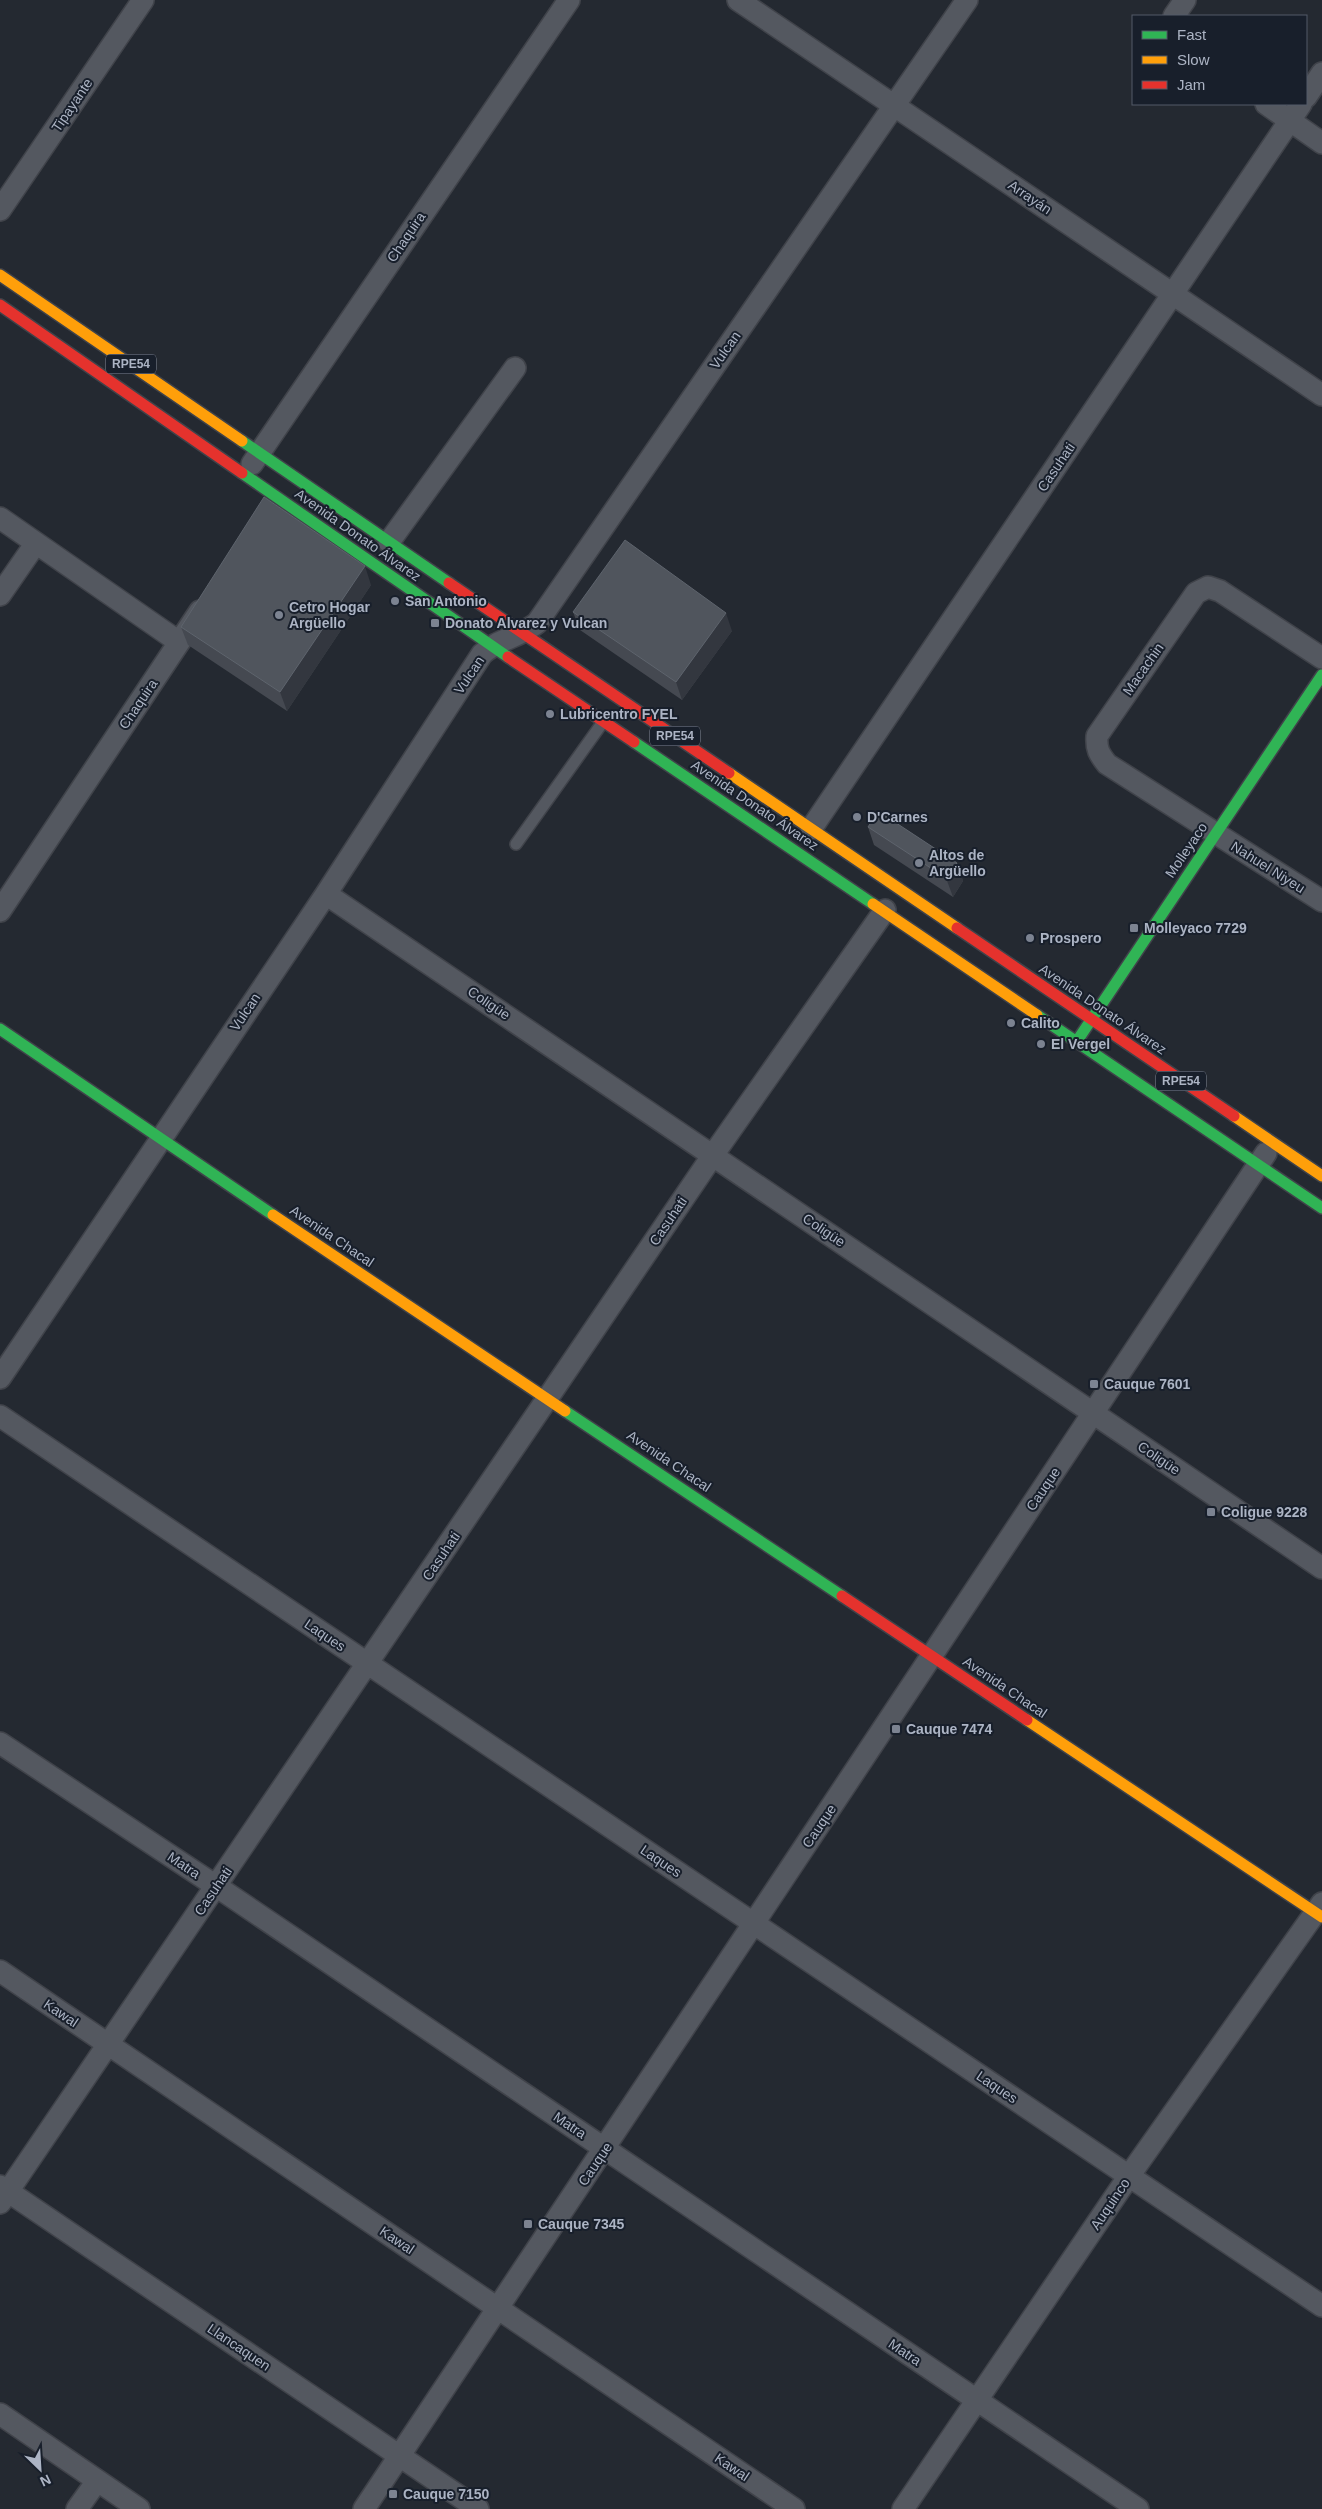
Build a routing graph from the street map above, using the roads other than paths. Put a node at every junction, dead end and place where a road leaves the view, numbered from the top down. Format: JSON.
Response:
{"nodes":[{"id":1,"x":143,"y":0,"type":"edge"},
{"id":2,"x":569,"y":0,"type":"edge"},
{"id":3,"x":738,"y":0,"type":"edge"},
{"id":4,"x":967,"y":0,"type":"edge"},
{"id":5,"x":1185,"y":0,"type":"edge"},
{"id":6,"x":1175,"y":15,"type":"edge"},
{"id":7,"x":1322,"y":73,"type":"edge"},
{"id":8,"x":1307,"y":96,"type":"edge"},
{"id":9,"x":1270,"y":105,"type":"edge"},
{"id":10,"x":894,"y":106,"type":"junction"},
{"id":11,"x":1295,"y":112,"type":"edge"},
{"id":12,"x":1322,"y":143,"type":"edge"},
{"id":13,"x":0,"y":210,"type":"edge"},
{"id":14,"x":1,"y":278,"type":"edge"},
{"id":15,"x":1173,"y":294,"type":"junction"},
{"id":16,"x":0,"y":305,"type":"edge"},
{"id":17,"x":515,"y":368,"type":"dead end"},
{"id":18,"x":1322,"y":394,"type":"edge"},
{"id":19,"x":259,"y":452,"type":"junction"},
{"id":20,"x":245,"y":475,"type":"junction"},
{"id":21,"x":0,"y":518,"type":"edge"},
{"id":22,"x":389,"y":542,"type":"junction"},
{"id":23,"x":36,"y":543,"type":"junction"},
{"id":24,"x":212,"y":594,"type":"edge"},
{"id":25,"x":0,"y":595,"type":"edge"},
{"id":26,"x":524,"y":633,"type":"junction"},
{"id":27,"x":179,"y":642,"type":"junction"},
{"id":28,"x":491,"y":645,"type":"junction"},
{"id":29,"x":1322,"y":658,"type":"edge"},
{"id":30,"x":1322,"y":675,"type":"edge"},
{"id":31,"x":603,"y":722,"type":"junction"},
{"id":32,"x":811,"y":828,"type":"junction"},
{"id":33,"x":1215,"y":833,"type":"junction"},
{"id":34,"x":516,"y":844,"type":"dead end"},
{"id":35,"x":326,"y":894,"type":"junction"},
{"id":36,"x":1322,"y":901,"type":"edge"},
{"id":37,"x":884,"y":910,"type":"junction"},
{"id":38,"x":0,"y":911,"type":"edge"},
{"id":39,"x":1091,"y":1019,"type":"junction"},
{"id":40,"x":0,"y":1029,"type":"edge"},
{"id":41,"x":1077,"y":1042,"type":"junction"},
{"id":42,"x":159,"y":1139,"type":"junction"},
{"id":43,"x":1272,"y":1142,"type":"junction"},
{"id":44,"x":713,"y":1155,"type":"junction"},
{"id":45,"x":1258,"y":1165,"type":"junction"},
{"id":46,"x":1322,"y":1176,"type":"edge"},
{"id":47,"x":1322,"y":1208,"type":"edge"},
{"id":48,"x":2,"y":1371,"type":"edge"},
{"id":49,"x":548,"y":1398,"type":"junction"},
{"id":50,"x":1094,"y":1413,"type":"junction"},
{"id":51,"x":0,"y":1416,"type":"edge"},
{"id":52,"x":1322,"y":1568,"type":"edge"},
{"id":53,"x":932,"y":1656,"type":"junction"},
{"id":54,"x":368,"y":1664,"type":"junction"},
{"id":55,"x":0,"y":1743,"type":"edge"},
{"id":56,"x":216,"y":1886,"type":"junction"},
{"id":57,"x":1320,"y":1911,"type":"edge"},
{"id":58,"x":754,"y":1924,"type":"junction"},
{"id":59,"x":0,"y":1971,"type":"edge"},
{"id":60,"x":108,"y":2045,"type":"junction"},
{"id":61,"x":605,"y":2149,"type":"junction"},
{"id":62,"x":1128,"y":2176,"type":"junction"},
{"id":63,"x":3,"y":2193,"type":"edge"},
{"id":64,"x":1322,"y":2306,"type":"edge"},
{"id":65,"x":498,"y":2309,"type":"junction"},
{"id":66,"x":977,"y":2400,"type":"junction"},
{"id":67,"x":0,"y":2414,"type":"edge"},
{"id":68,"x":400,"y":2456,"type":"junction"},
{"id":69,"x":97,"y":2480,"type":"junction"},
{"id":70,"x":77,"y":2509,"type":"edge"},
{"id":71,"x":139,"y":2509,"type":"edge"},
{"id":72,"x":364,"y":2509,"type":"edge"},
{"id":73,"x":478,"y":2509,"type":"edge"},
{"id":74,"x":794,"y":2509,"type":"edge"},
{"id":75,"x":903,"y":2509,"type":"edge"},
{"id":76,"x":1138,"y":2509,"type":"edge"}],
"edges":[{"from":1,"to":13,"type":"street","name":"Tipayante"},
{"from":2,"to":19,"type":"street","name":"Chaquira"},
{"from":3,"to":10,"type":"street","name":"Arrayán"},
{"from":4,"to":10,"type":"street","name":"Vulcan"},
{"from":5,"to":6,"type":"street"},
{"from":7,"to":8,"type":"street"},
{"from":9,"to":11,"type":"street"},
{"from":10,"to":15,"type":"street","name":"Arrayán"},
{"from":10,"to":26,"type":"street","name":"Vulcan"},
{"from":11,"to":12,"type":"street"},
{"from":11,"to":15,"type":"street","name":"Casuhati"},
{"from":14,"to":19,"type":"main road","name":"Avenida Donato Álvarez","number":"RPE54"},
{"from":15,"to":18,"type":"street","name":"Arrayán"},
{"from":15,"to":32,"type":"street","name":"Casuhati"},
{"from":16,"to":20,"type":"main road","name":"Avenida Donato Álvarez","number":"RPE54"},
{"from":17,"to":22,"type":"street"},
{"from":19,"to":20,"type":"street","name":"Chaquira"},
{"from":19,"to":22,"type":"main road","name":"Avenida Donato Álvarez","number":"RPE54"},
{"from":20,"to":28,"type":"main road","name":"Avenida Donato Álvarez","number":"RPE54"},
{"from":21,"to":23,"type":"street"},
{"from":22,"to":26,"type":"main road","name":"Avenida Donato Álvarez","number":"RPE54"},
{"from":23,"to":25,"type":"street"},
{"from":23,"to":27,"type":"street"},
{"from":24,"to":27,"type":"street","name":"Chaquira"},
{"from":26,"to":28,"type":"street","name":"Vulcan"},
{"from":26,"to":32,"type":"main road","name":"Avenida Donato Álvarez","number":"RPE54"},
{"from":27,"to":38,"type":"street","name":"Chaquira"},
{"from":28,"to":31,"type":"main road","name":"Avenida Donato Álvarez","number":"RPE54"},
{"from":28,"to":35,"type":"street","name":"Vulcan"},
{"from":29,"to":33,"type":"street","name":"Macachin"},
{"from":30,"to":33,"type":"main road","name":"Molleyaco"},
{"from":31,"to":34,"type":"lane"},
{"from":31,"to":37,"type":"main road","name":"Avenida Donato Álvarez","number":"RPE54"},
{"from":32,"to":39,"type":"main road","name":"Avenida Donato Álvarez","number":"RPE54"},
{"from":33,"to":36,"type":"street","name":"Nahuel Niyeu"},
{"from":33,"to":39,"type":"main road","name":"Molleyaco"},
{"from":35,"to":42,"type":"street","name":"Vulcan"},
{"from":35,"to":44,"type":"street","name":"Coligüe"},
{"from":37,"to":41,"type":"main road","name":"Avenida Donato Álvarez","number":"RPE54"},
{"from":37,"to":44,"type":"street","name":"Casuhati"},
{"from":39,"to":41,"type":"main road","name":"Molleyaco"},
{"from":39,"to":43,"type":"main road","name":"Avenida Donato Álvarez","number":"RPE54"},
{"from":40,"to":42,"type":"main road","name":"Avenida Chacal"},
{"from":41,"to":45,"type":"main road","name":"Avenida Donato Álvarez","number":"RPE54"},
{"from":42,"to":48,"type":"street","name":"Vulcan"},
{"from":42,"to":49,"type":"main road","name":"Avenida Chacal"},
{"from":43,"to":45,"type":"street","name":"Cauque"},
{"from":43,"to":46,"type":"main road","name":"Avenida Donato Álvarez","number":"RPE54"},
{"from":44,"to":49,"type":"street","name":"Casuhati"},
{"from":44,"to":50,"type":"street","name":"Coligüe"},
{"from":45,"to":47,"type":"main road","name":"Avenida Donato Álvarez","number":"RPE54"},
{"from":45,"to":50,"type":"street","name":"Cauque"},
{"from":49,"to":53,"type":"main road","name":"Avenida Chacal"},
{"from":49,"to":54,"type":"street","name":"Casuhati"},
{"from":50,"to":52,"type":"street","name":"Coligüe"},
{"from":50,"to":53,"type":"street","name":"Cauque"},
{"from":51,"to":54,"type":"street","name":"Laques"},
{"from":53,"to":57,"type":"main road","name":"Avenida Chacal"},
{"from":53,"to":58,"type":"street","name":"Cauque"},
{"from":54,"to":56,"type":"street","name":"Casuhati"},
{"from":54,"to":58,"type":"street","name":"Laques"},
{"from":55,"to":56,"type":"street","name":"Matra"},
{"from":56,"to":60,"type":"street","name":"Casuhati"},
{"from":56,"to":61,"type":"street","name":"Matra"},
{"from":57,"to":62,"type":"street","name":"Auquinco"},
{"from":58,"to":61,"type":"street","name":"Cauque"},
{"from":58,"to":62,"type":"street","name":"Laques"},
{"from":59,"to":60,"type":"street","name":"Kawal"},
{"from":60,"to":63,"type":"street","name":"Casuhati"},
{"from":60,"to":65,"type":"street","name":"Kawal"},
{"from":61,"to":65,"type":"street","name":"Cauque"},
{"from":61,"to":66,"type":"street","name":"Matra"},
{"from":62,"to":64,"type":"street","name":"Laques"},
{"from":62,"to":66,"type":"street","name":"Auquinco"},
{"from":63,"to":68,"type":"street","name":"Llancaquen"},
{"from":65,"to":68,"type":"street","name":"Cauque"},
{"from":65,"to":74,"type":"street","name":"Kawal"},
{"from":66,"to":75,"type":"street","name":"Auquinco"},
{"from":66,"to":76,"type":"street","name":"Matra"},
{"from":67,"to":69,"type":"street"},
{"from":68,"to":72,"type":"street","name":"Cauque"},
{"from":68,"to":73,"type":"street","name":"Llancaquen"},
{"from":69,"to":70,"type":"street"},
{"from":69,"to":71,"type":"street"}]}
